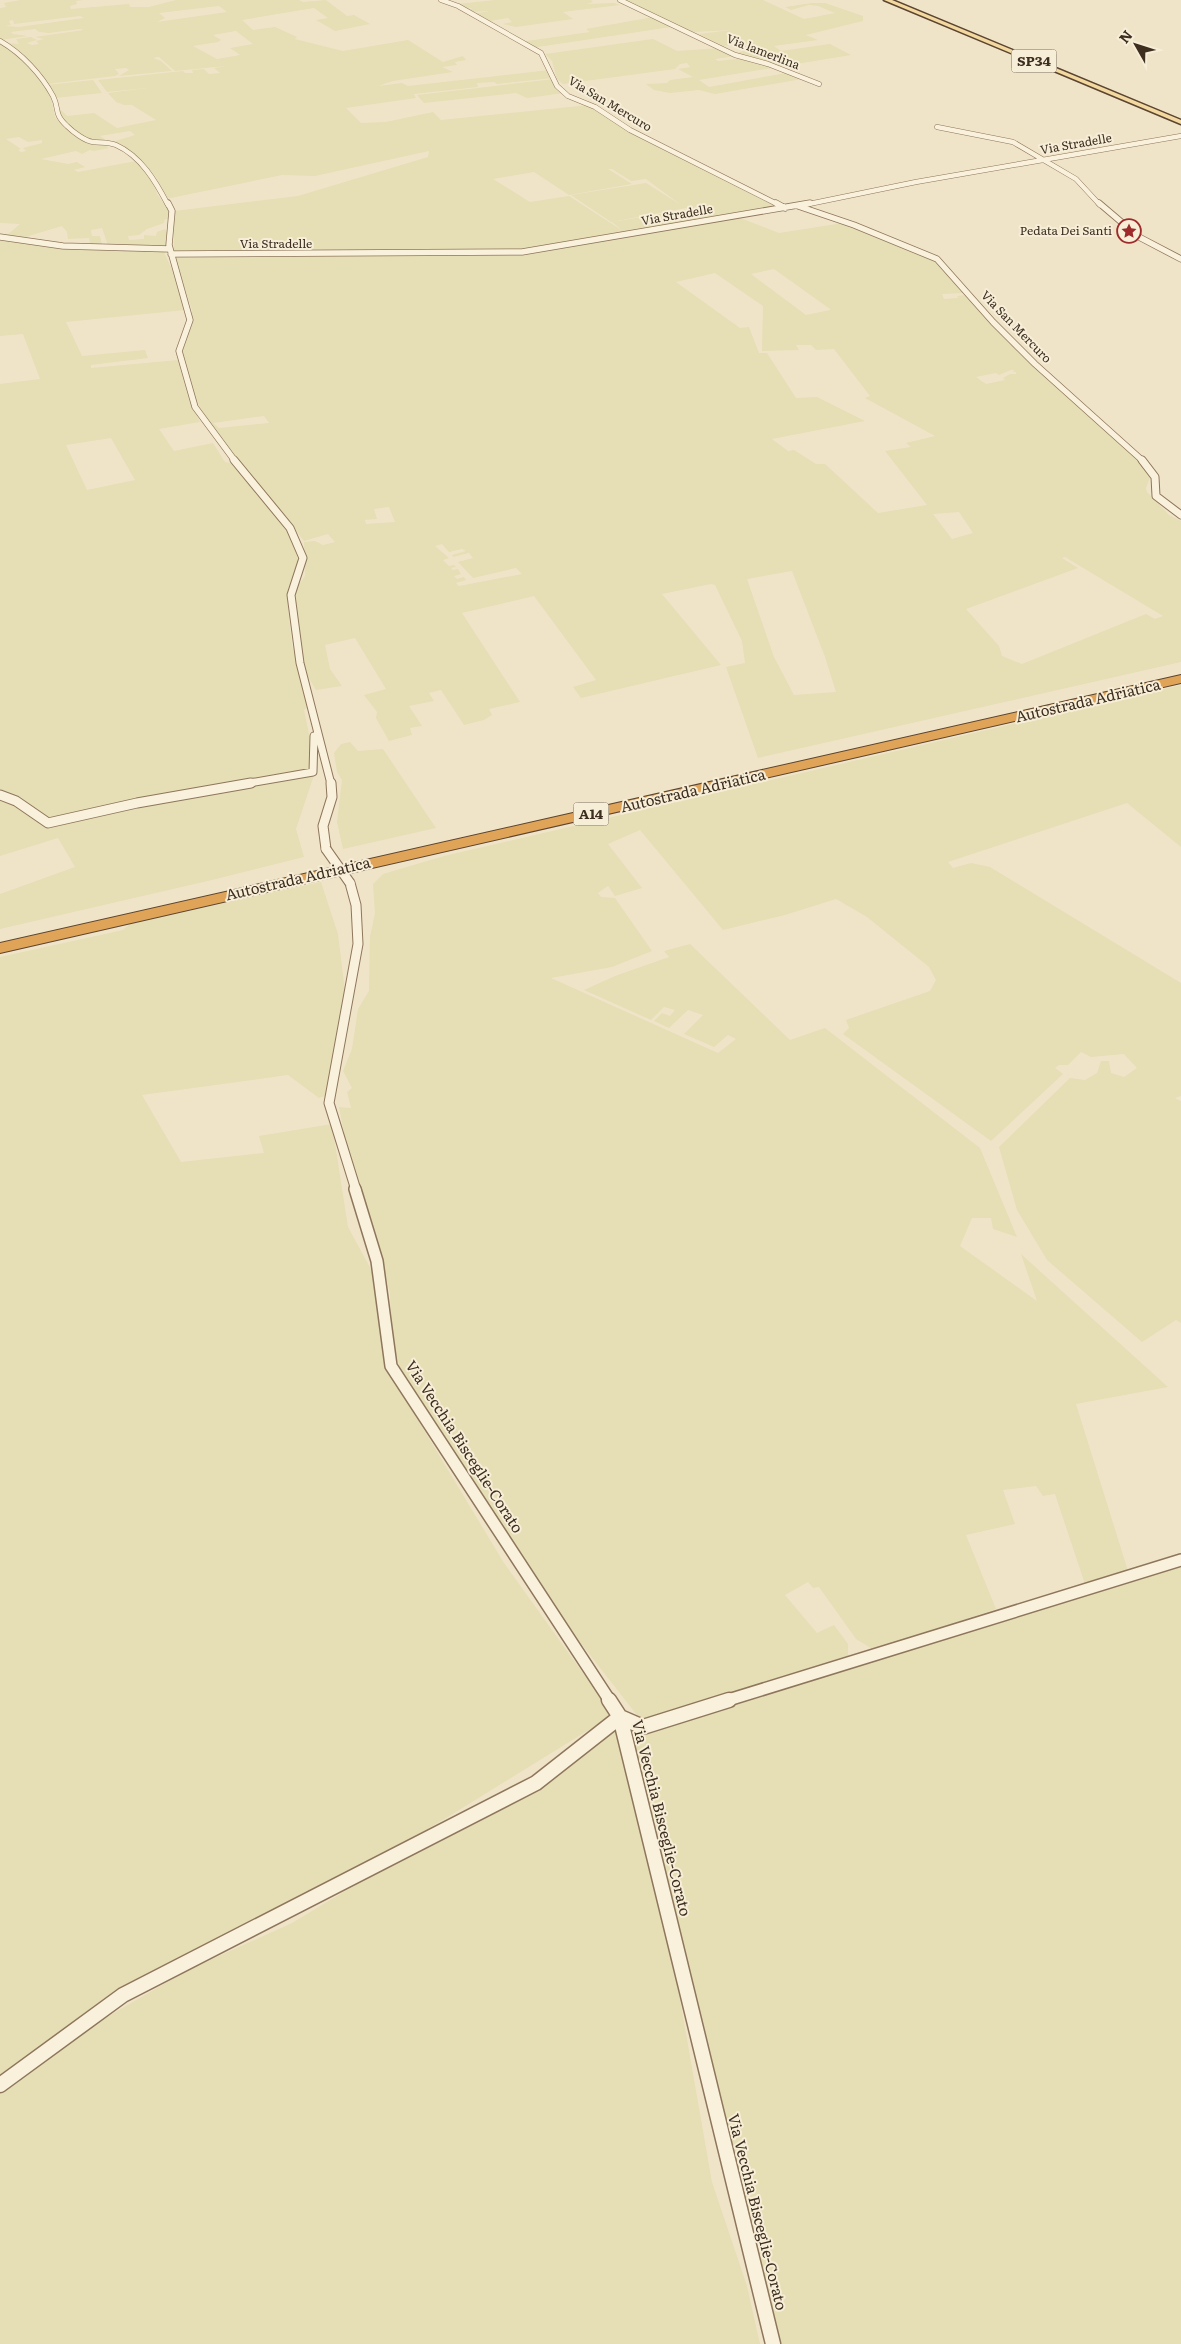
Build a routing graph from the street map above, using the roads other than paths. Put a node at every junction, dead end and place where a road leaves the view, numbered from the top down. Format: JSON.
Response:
{"nodes":[{"id":1,"x":441,"y":0,"type":"edge"},
{"id":2,"x":620,"y":0,"type":"edge"},
{"id":3,"x":887,"y":0,"type":"edge"},
{"id":4,"x":0,"y":41,"type":"edge"},
{"id":5,"x":818,"y":84,"type":"dead end"},
{"id":6,"x":1181,"y":122,"type":"edge"},
{"id":7,"x":937,"y":128,"type":"dead end"},
{"id":8,"x":1181,"y":136,"type":"edge"},
{"id":9,"x":1046,"y":160,"type":"junction"},
{"id":10,"x":797,"y":206,"type":"junction"},
{"id":11,"x":784,"y":208,"type":"junction"},
{"id":12,"x":0,"y":237,"type":"edge"},
{"id":13,"x":171,"y":252,"type":"junction"},
{"id":14,"x":1181,"y":259,"type":"edge"},
{"id":15,"x":1181,"y":515,"type":"edge"},
{"id":16,"x":1181,"y":671,"type":"edge"},
{"id":17,"x":1181,"y":679,"type":"edge"},
{"id":18,"x":312,"y":708,"type":"junction"},
{"id":19,"x":0,"y":795,"type":"edge"},
{"id":20,"x":0,"y":939,"type":"edge"},
{"id":21,"x":0,"y":948,"type":"edge"},
{"id":22,"x":1181,"y":1560,"type":"edge"},
{"id":23,"x":620,"y":1718,"type":"junction"},
{"id":24,"x":0,"y":2085,"type":"edge"},
{"id":25,"x":773,"y":2344,"type":"edge"}],
"edges":[{"from":1,"to":11,"type":"street","name":"Via San Mercuro"},
{"from":2,"to":5,"type":"street","name":"Via lamerlina"},
{"from":3,"to":6,"type":"main road","number":"SP34"},
{"from":4,"to":13,"type":"street","name":"Via Vecchia Bisceglie-Corato"},
{"from":7,"to":9,"type":"street"},
{"from":8,"to":9,"type":"street","name":"Via Stradelle"},
{"from":9,"to":10,"type":"street","name":"Via Stradelle"},
{"from":9,"to":14,"type":"street"},
{"from":10,"to":11,"type":"street","name":"Via Stradelle"},
{"from":10,"to":15,"type":"street","name":"Via San Mercuro"},
{"from":11,"to":13,"type":"street","name":"Via Stradelle"},
{"from":12,"to":13,"type":"street","name":"Via Stradelle"},
{"from":13,"to":18,"type":"street","name":"Via Vecchia Bisceglie-Corato"},
{"from":16,"to":20,"type":"highway","name":"Autostrada Adriatica","number":"A14"},
{"from":17,"to":21,"type":"highway","name":"Autostrada Adriatica","number":"A14"},
{"from":18,"to":19,"type":"street"},
{"from":18,"to":23,"type":"street","name":"Via Vecchia Bisceglie-Corato","bridge":true},
{"from":22,"to":23,"type":"street"},
{"from":23,"to":24,"type":"street"},
{"from":23,"to":25,"type":"street","name":"Via Vecchia Bisceglie-Corato"}]}
